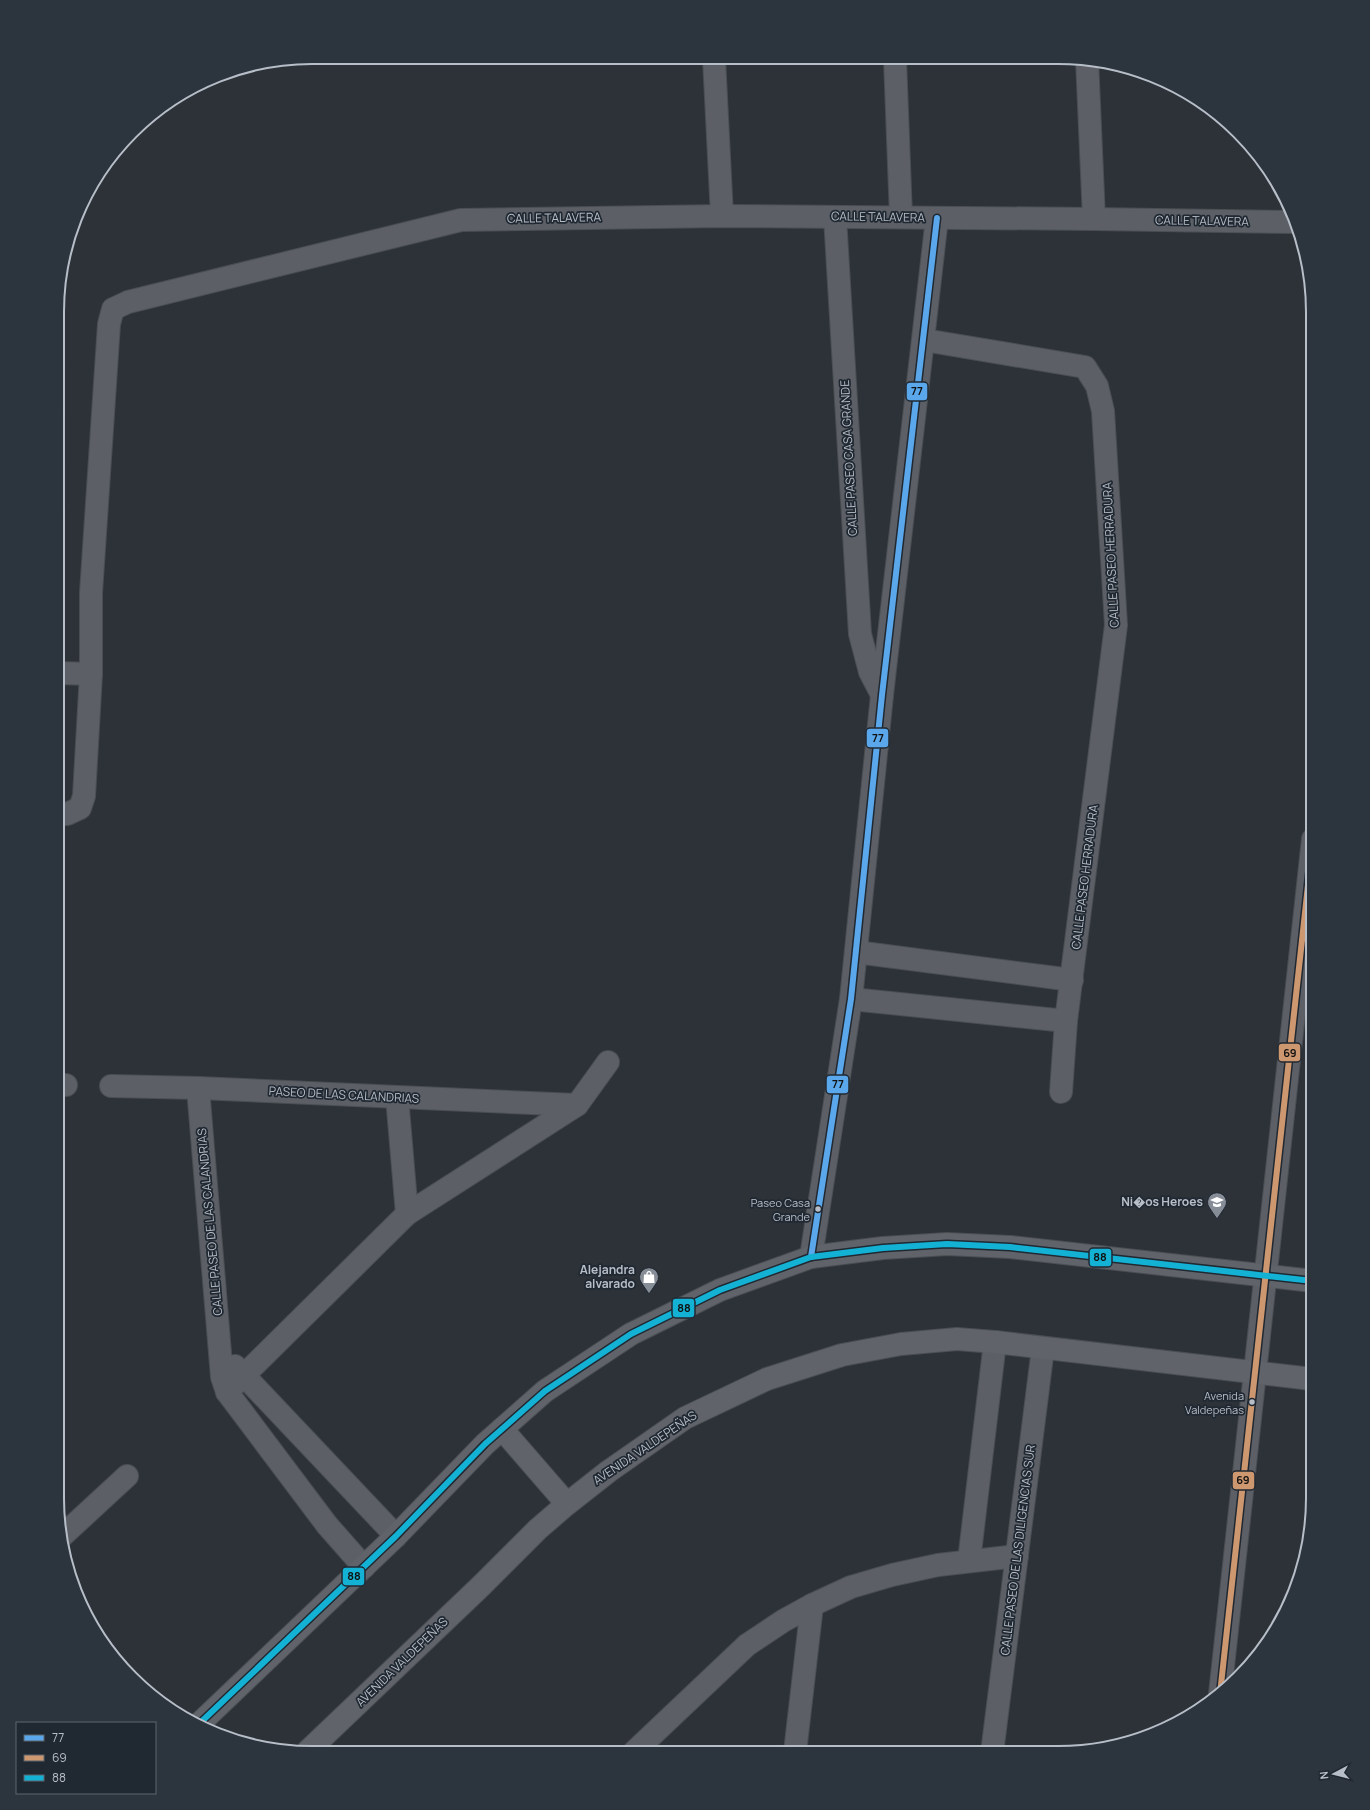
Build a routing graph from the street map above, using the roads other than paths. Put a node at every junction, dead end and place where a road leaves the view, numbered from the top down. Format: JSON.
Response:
{"nodes":[{"id":1,"x":714,"y":64,"type":"edge"},
{"id":2,"x":895,"y":64,"type":"edge"},
{"id":3,"x":1087,"y":66,"type":"edge"},
{"id":4,"x":722,"y":216,"type":"junction"},
{"id":5,"x":835,"y":217,"type":"junction"},
{"id":6,"x":901,"y":217,"type":"junction"},
{"id":7,"x":938,"y":218,"type":"junction"},
{"id":8,"x":1094,"y":219,"type":"junction"},
{"id":9,"x":1289,"y":222,"type":"edge"},
{"id":10,"x":924,"y":340,"type":"junction"},
{"id":11,"x":64,"y":673,"type":"edge"},
{"id":12,"x":91,"y":674,"type":"junction"},
{"id":13,"x":882,"y":695,"type":"junction"},
{"id":14,"x":64,"y":814,"type":"edge"},
{"id":15,"x":1306,"y":903,"type":"edge"},
{"id":16,"x":856,"y":952,"type":"junction"},
{"id":17,"x":1072,"y":980,"type":"junction"},
{"id":18,"x":852,"y":999,"type":"junction"},
{"id":19,"x":1066,"y":1021,"type":"junction"},
{"id":20,"x":608,"y":1062,"type":"dead end"},
{"id":21,"x":112,"y":1086,"type":"dead end"},
{"id":22,"x":198,"y":1088,"type":"junction"},
{"id":23,"x":1062,"y":1092,"type":"dead end"},
{"id":24,"x":397,"y":1097,"type":"junction"},
{"id":25,"x":577,"y":1105,"type":"junction"},
{"id":26,"x":407,"y":1214,"type":"junction"},
{"id":27,"x":811,"y":1258,"type":"junction"},
{"id":28,"x":1265,"y":1275,"type":"junction"},
{"id":29,"x":1306,"y":1280,"type":"edge"},
{"id":30,"x":995,"y":1342,"type":"junction"},
{"id":31,"x":1043,"y":1348,"type":"junction"},
{"id":32,"x":221,"y":1356,"type":"junction"},
{"id":33,"x":1255,"y":1372,"type":"junction"},
{"id":34,"x":244,"y":1376,"type":"junction"},
{"id":35,"x":1306,"y":1378,"type":"edge"},
{"id":36,"x":227,"y":1392,"type":"junction"},
{"id":37,"x":502,"y":1429,"type":"junction"},
{"id":38,"x":127,"y":1476,"type":"dead end"},
{"id":39,"x":567,"y":1504,"type":"junction"},
{"id":40,"x":66,"y":1532,"type":"edge"},
{"id":41,"x":396,"y":1536,"type":"junction"},
{"id":42,"x":1017,"y":1556,"type":"junction"},
{"id":43,"x":968,"y":1561,"type":"junction"},
{"id":44,"x":364,"y":1567,"type":"junction"},
{"id":45,"x":812,"y":1605,"type":"junction"},
{"id":46,"x":1221,"y":1684,"type":"edge"},
{"id":47,"x":203,"y":1720,"type":"edge"},
{"id":48,"x":313,"y":1746,"type":"edge"},
{"id":49,"x":640,"y":1746,"type":"edge"},
{"id":50,"x":796,"y":1746,"type":"edge"},
{"id":51,"x":993,"y":1746,"type":"edge"}],
"edges":[{"from":1,"to":4,"type":"street"},
{"from":2,"to":6,"type":"street"},
{"from":3,"to":8,"type":"street"},
{"from":4,"to":5,"type":"street","name":"CALLE TALAVERA"},
{"from":4,"to":12,"type":"street","name":"CALLE TALAVERA"},
{"from":5,"to":6,"type":"street","name":"CALLE TALAVERA"},
{"from":5,"to":13,"type":"street","name":"CALLE PASEO CASA GRANDE"},
{"from":6,"to":7,"type":"street","name":"CALLE TALAVERA"},
{"from":7,"to":8,"type":"street","name":"CALLE TALAVERA"},
{"from":7,"to":10,"type":"street"},
{"from":8,"to":9,"type":"street","name":"CALLE TALAVERA"},
{"from":10,"to":13,"type":"street"},
{"from":10,"to":17,"type":"street","name":"CALLE PASEO HERRADURA"},
{"from":11,"to":12,"type":"street"},
{"from":12,"to":14,"type":"street"},
{"from":13,"to":16,"type":"street"},
{"from":15,"to":28,"type":"street"},
{"from":16,"to":17,"type":"street"},
{"from":16,"to":18,"type":"street"},
{"from":17,"to":19,"type":"street","name":"CALLE PASEO HERRADURA"},
{"from":18,"to":19,"type":"street"},
{"from":18,"to":27,"type":"street"},
{"from":19,"to":23,"type":"street","name":"CALLE PASEO HERRADURA"},
{"from":20,"to":25,"type":"street"},
{"from":21,"to":22,"type":"street","name":"PASEO DE LAS CALANDRIAS"},
{"from":22,"to":24,"type":"street","name":"PASEO DE LAS CALANDRIAS"},
{"from":22,"to":32,"type":"street","name":"CALLE PASEO DE LAS CALANDRIAS"},
{"from":24,"to":25,"type":"street","name":"PASEO DE LAS CALANDRIAS"},
{"from":24,"to":26,"type":"street"},
{"from":25,"to":26,"type":"street"},
{"from":26,"to":34,"type":"street"},
{"from":27,"to":28,"type":"street"},
{"from":27,"to":37,"type":"street"},
{"from":28,"to":29,"type":"street"},
{"from":28,"to":33,"type":"street"},
{"from":30,"to":31,"type":"street","name":"AVENIDA VALDEPEÑAS"},
{"from":30,"to":39,"type":"street","name":"AVENIDA VALDEPEÑAS"},
{"from":30,"to":43,"type":"street"},
{"from":31,"to":33,"type":"street","name":"AVENIDA VALDEPEÑAS"},
{"from":31,"to":42,"type":"street","name":"CALLE PASEO DE LAS DILIGENCIAS SUR"},
{"from":32,"to":34,"type":"street"},
{"from":32,"to":36,"type":"street","name":"CALLE PASEO DE LAS CALANDRIAS"},
{"from":33,"to":35,"type":"street","name":"AVENIDA VALDEPEÑAS"},
{"from":33,"to":46,"type":"street"},
{"from":34,"to":36,"type":"street"},
{"from":34,"to":41,"type":"street"},
{"from":36,"to":44,"type":"street","name":"CALLE PASEO DE LAS CALANDRIAS"},
{"from":37,"to":39,"type":"street"},
{"from":37,"to":41,"type":"street"},
{"from":38,"to":40,"type":"street"},
{"from":39,"to":48,"type":"street","name":"AVENIDA VALDEPEÑAS"},
{"from":41,"to":44,"type":"street"},
{"from":42,"to":43,"type":"street"},
{"from":42,"to":51,"type":"street","name":"CALLE PASEO DE LAS DILIGENCIAS SUR"},
{"from":43,"to":45,"type":"street"},
{"from":44,"to":47,"type":"street"},
{"from":45,"to":49,"type":"street"},
{"from":45,"to":50,"type":"street"}]}
